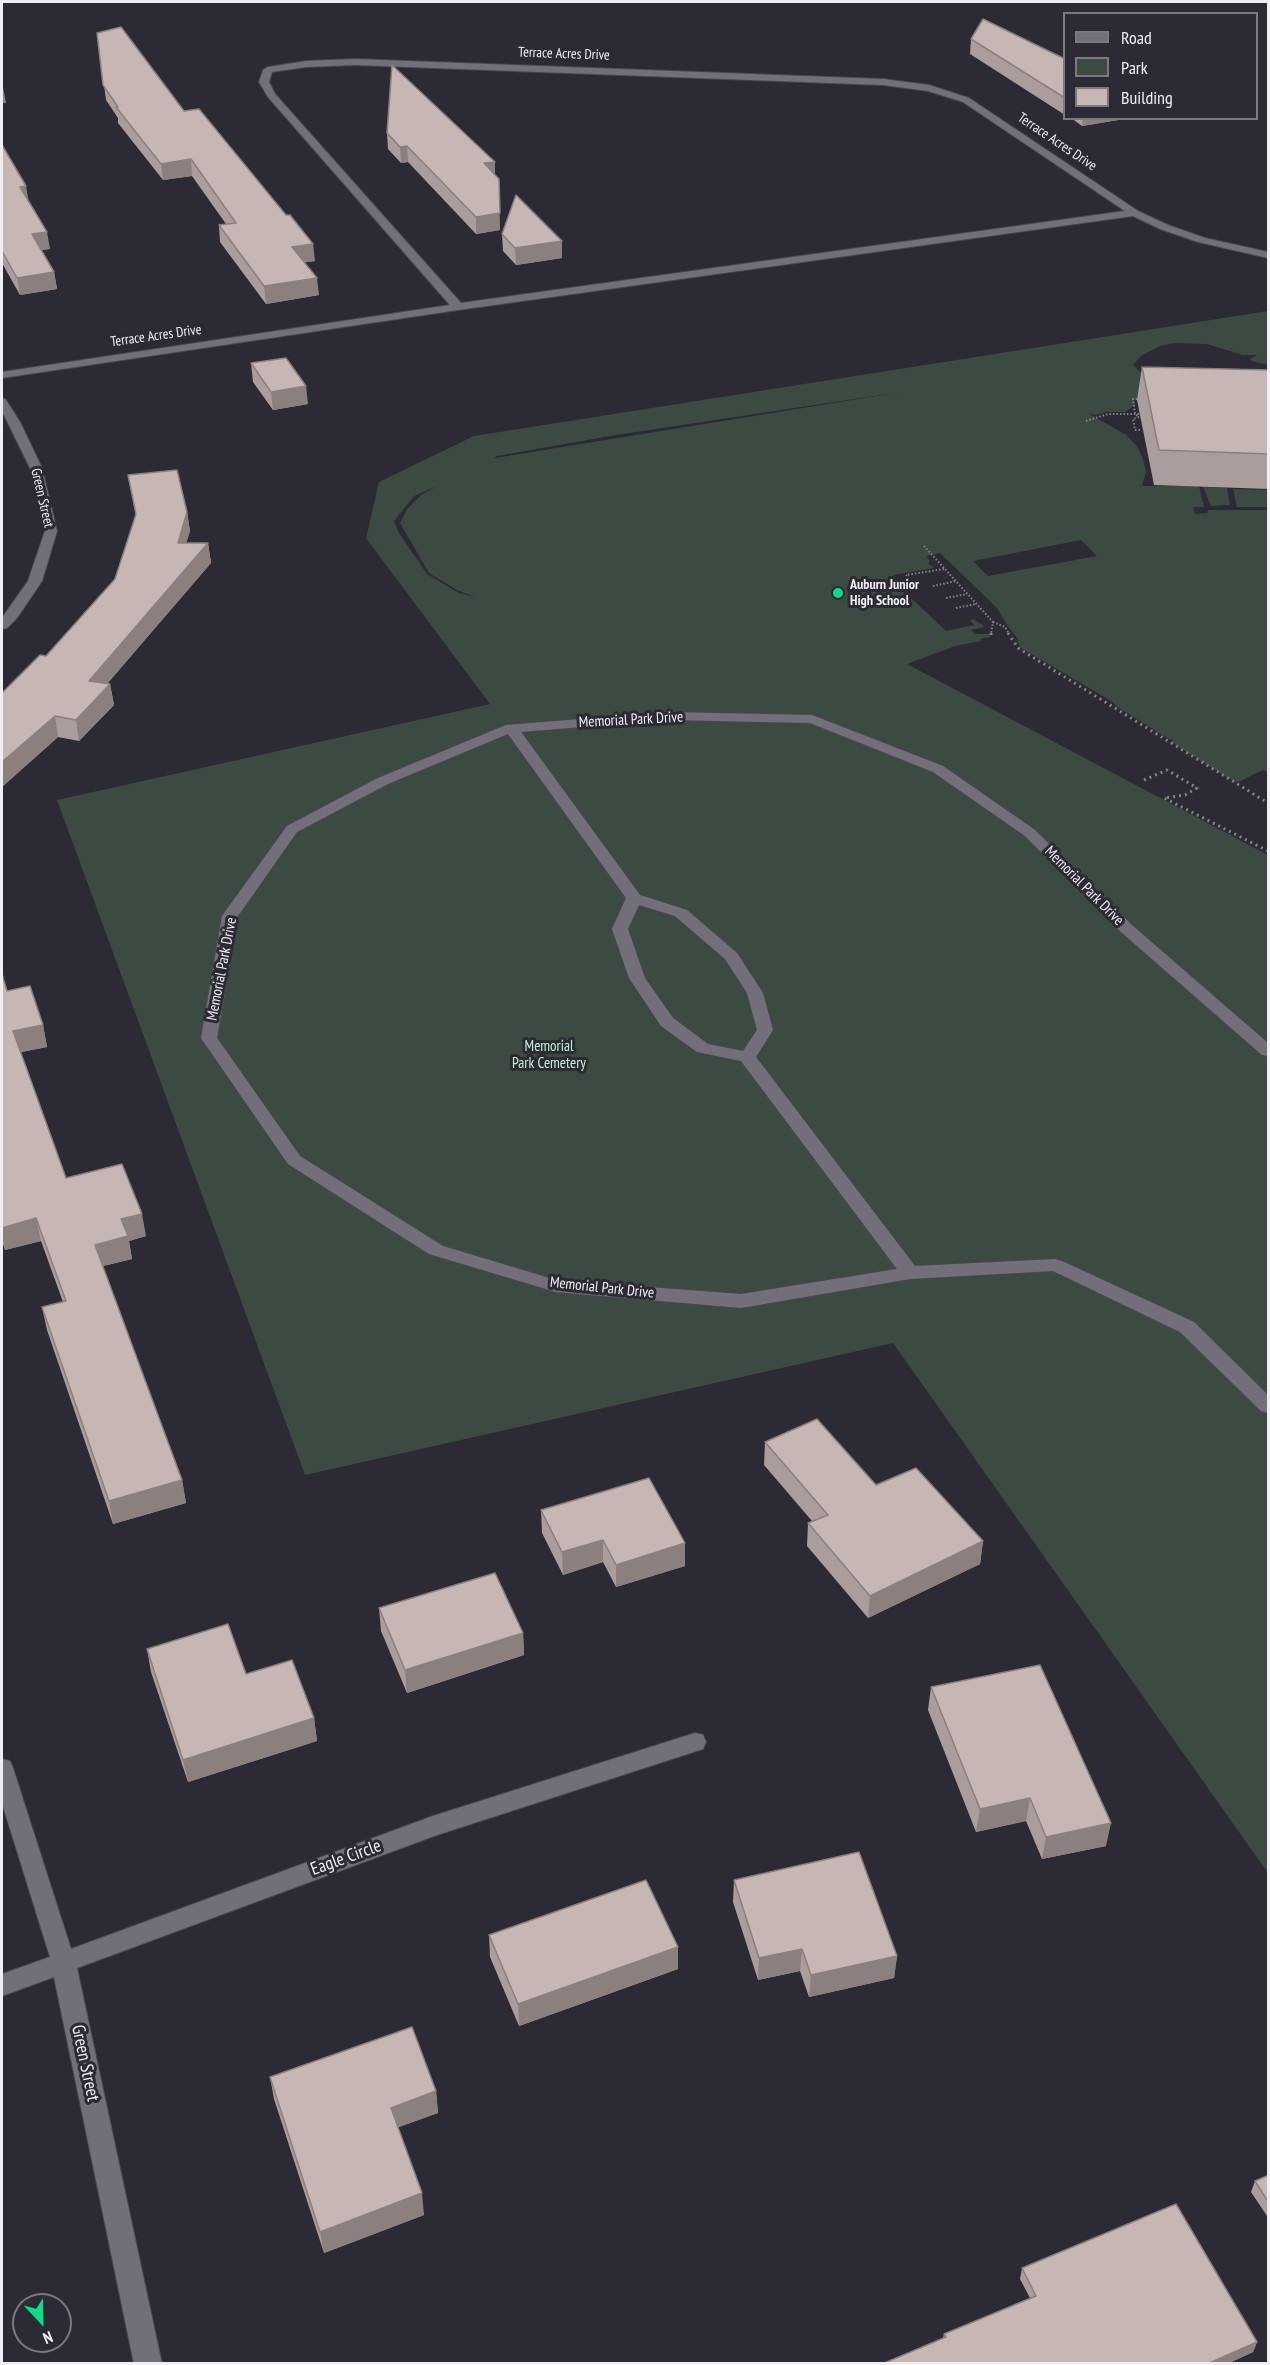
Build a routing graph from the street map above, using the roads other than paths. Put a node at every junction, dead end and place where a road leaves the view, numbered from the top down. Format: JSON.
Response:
{"nodes":[{"id":1,"x":1134,"y":213,"type":"junction"},
{"id":2,"x":1269,"y":255,"type":"edge"},
{"id":3,"x":458,"y":307,"type":"junction"},
{"id":4,"x":2,"y":375,"type":"edge"},
{"id":5,"x":2,"y":402,"type":"edge"},
{"id":6,"x":2,"y":625,"type":"edge"},
{"id":7,"x":511,"y":728,"type":"junction"},
{"id":8,"x":634,"y":898,"type":"junction"},
{"id":9,"x":1269,"y":1051,"type":"edge"},
{"id":10,"x":747,"y":1057,"type":"junction"},
{"id":11,"x":910,"y":1273,"type":"junction"},
{"id":12,"x":1269,"y":1406,"type":"edge"},
{"id":13,"x":695,"y":1742,"type":"dead end"},
{"id":14,"x":2,"y":1768,"type":"edge"},
{"id":15,"x":63,"y":1961,"type":"junction"},
{"id":16,"x":2,"y":1985,"type":"edge"},
{"id":17,"x":148,"y":2364,"type":"edge"}],
"edges":[{"from":1,"to":2,"type":"street","name":"Terrace Acres Drive"},
{"from":1,"to":3,"type":"street","name":"Terrace Acres Drive"},
{"from":1,"to":3,"type":"street","name":"Terrace Acres Drive"},
{"from":3,"to":4,"type":"street","name":"Terrace Acres Drive"},
{"from":5,"to":6,"type":"street","name":"Green Street"},
{"from":7,"to":8,"type":"street"},
{"from":7,"to":9,"type":"street","name":"Memorial Park Drive"},
{"from":7,"to":11,"type":"street","name":"Memorial Park Drive"},
{"from":8,"to":10,"type":"street"},
{"from":8,"to":10,"type":"street"},
{"from":10,"to":11,"type":"street"},
{"from":11,"to":12,"type":"street","name":"Memorial Park Drive"},
{"from":13,"to":15,"type":"street","name":"Eagle Circle"},
{"from":14,"to":15,"type":"street","name":"Green Street"},
{"from":15,"to":16,"type":"street","name":"Eagle Circle"},
{"from":15,"to":17,"type":"street","name":"Green Street"}]}
